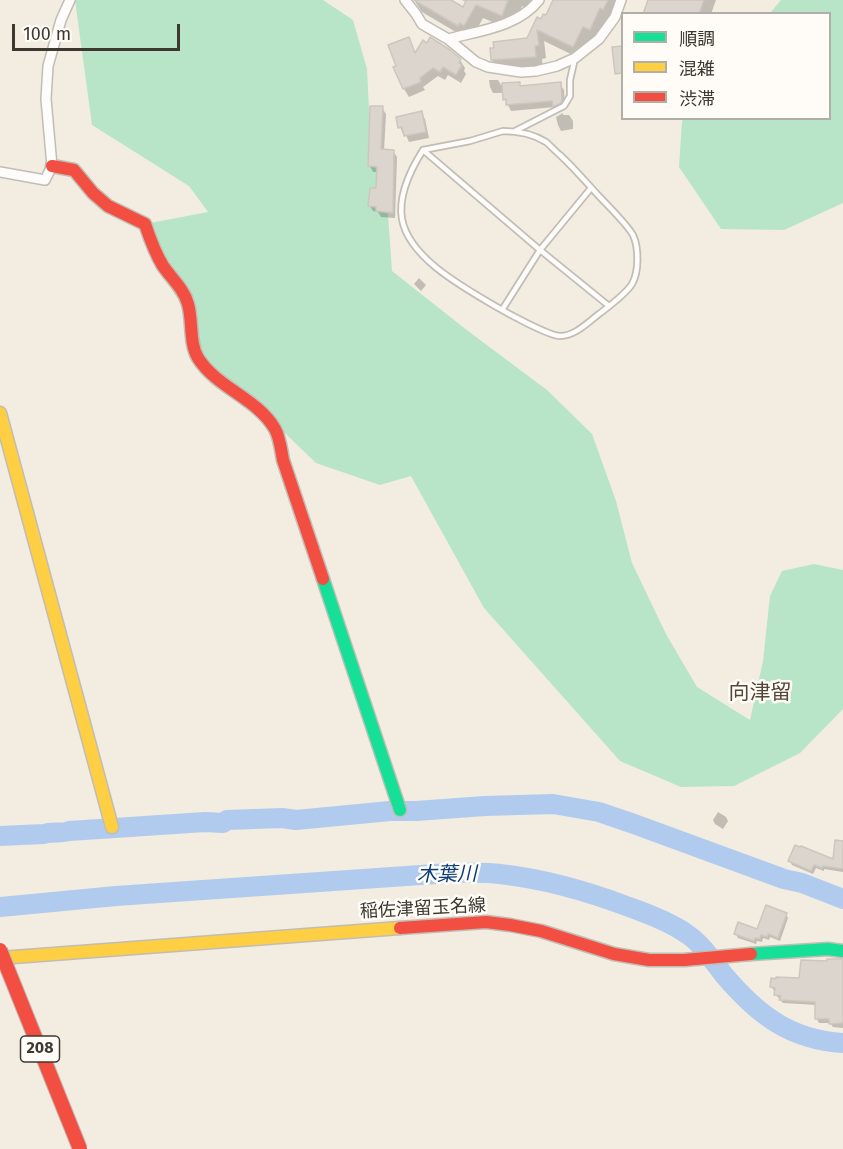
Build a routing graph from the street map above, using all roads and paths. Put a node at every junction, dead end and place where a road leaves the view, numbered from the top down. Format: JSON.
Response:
{"nodes":[{"id":1,"x":70,"y":0,"type":"edge"},
{"id":2,"x":405,"y":0,"type":"edge"},
{"id":3,"x":539,"y":0,"type":"edge"},
{"id":4,"x":621,"y":0,"type":"edge"},
{"id":5,"x":448,"y":39,"type":"junction"},
{"id":6,"x":575,"y":58,"type":"junction"},
{"id":7,"x":515,"y":131,"type":"junction"},
{"id":8,"x":423,"y":150,"type":"junction"},
{"id":9,"x":52,"y":165,"type":"junction"},
{"id":10,"x":0,"y":172,"type":"edge"},
{"id":11,"x":591,"y":188,"type":"junction"},
{"id":12,"x":540,"y":250,"type":"junction"},
{"id":13,"x":609,"y":306,"type":"junction"},
{"id":14,"x":502,"y":310,"type":"junction"},
{"id":15,"x":0,"y":413,"type":"edge"},
{"id":16,"x":400,"y":810,"type":"dead end"},
{"id":17,"x":112,"y":827,"type":"dead end"},
{"id":18,"x":0,"y":950,"type":"edge"},
{"id":19,"x":843,"y":951,"type":"edge"},
{"id":20,"x":0,"y":958,"type":"edge"},
{"id":21,"x":80,"y":1149,"type":"edge"}],
"edges":[{"from":1,"to":9,"type":"street"},
{"from":2,"to":5,"type":"street"},
{"from":3,"to":5,"type":"street"},
{"from":4,"to":6,"type":"street"},
{"from":5,"to":6,"type":"street"},
{"from":6,"to":7,"type":"lane"},
{"from":7,"to":8,"type":"lane"},
{"from":7,"to":11,"type":"lane"},
{"from":8,"to":12,"type":"lane"},
{"from":8,"to":14,"type":"lane"},
{"from":9,"to":10,"type":"street"},
{"from":9,"to":16,"type":"main road"},
{"from":11,"to":12,"type":"lane"},
{"from":11,"to":13,"type":"lane"},
{"from":12,"to":13,"type":"lane"},
{"from":12,"to":14,"type":"lane"},
{"from":13,"to":14,"type":"lane"},
{"from":15,"to":17,"type":"main road"},
{"from":18,"to":21,"type":"main road","number":"208","bridge":true},
{"from":19,"to":20,"type":"main road","name":"稲佐津留玉名線"}]}
